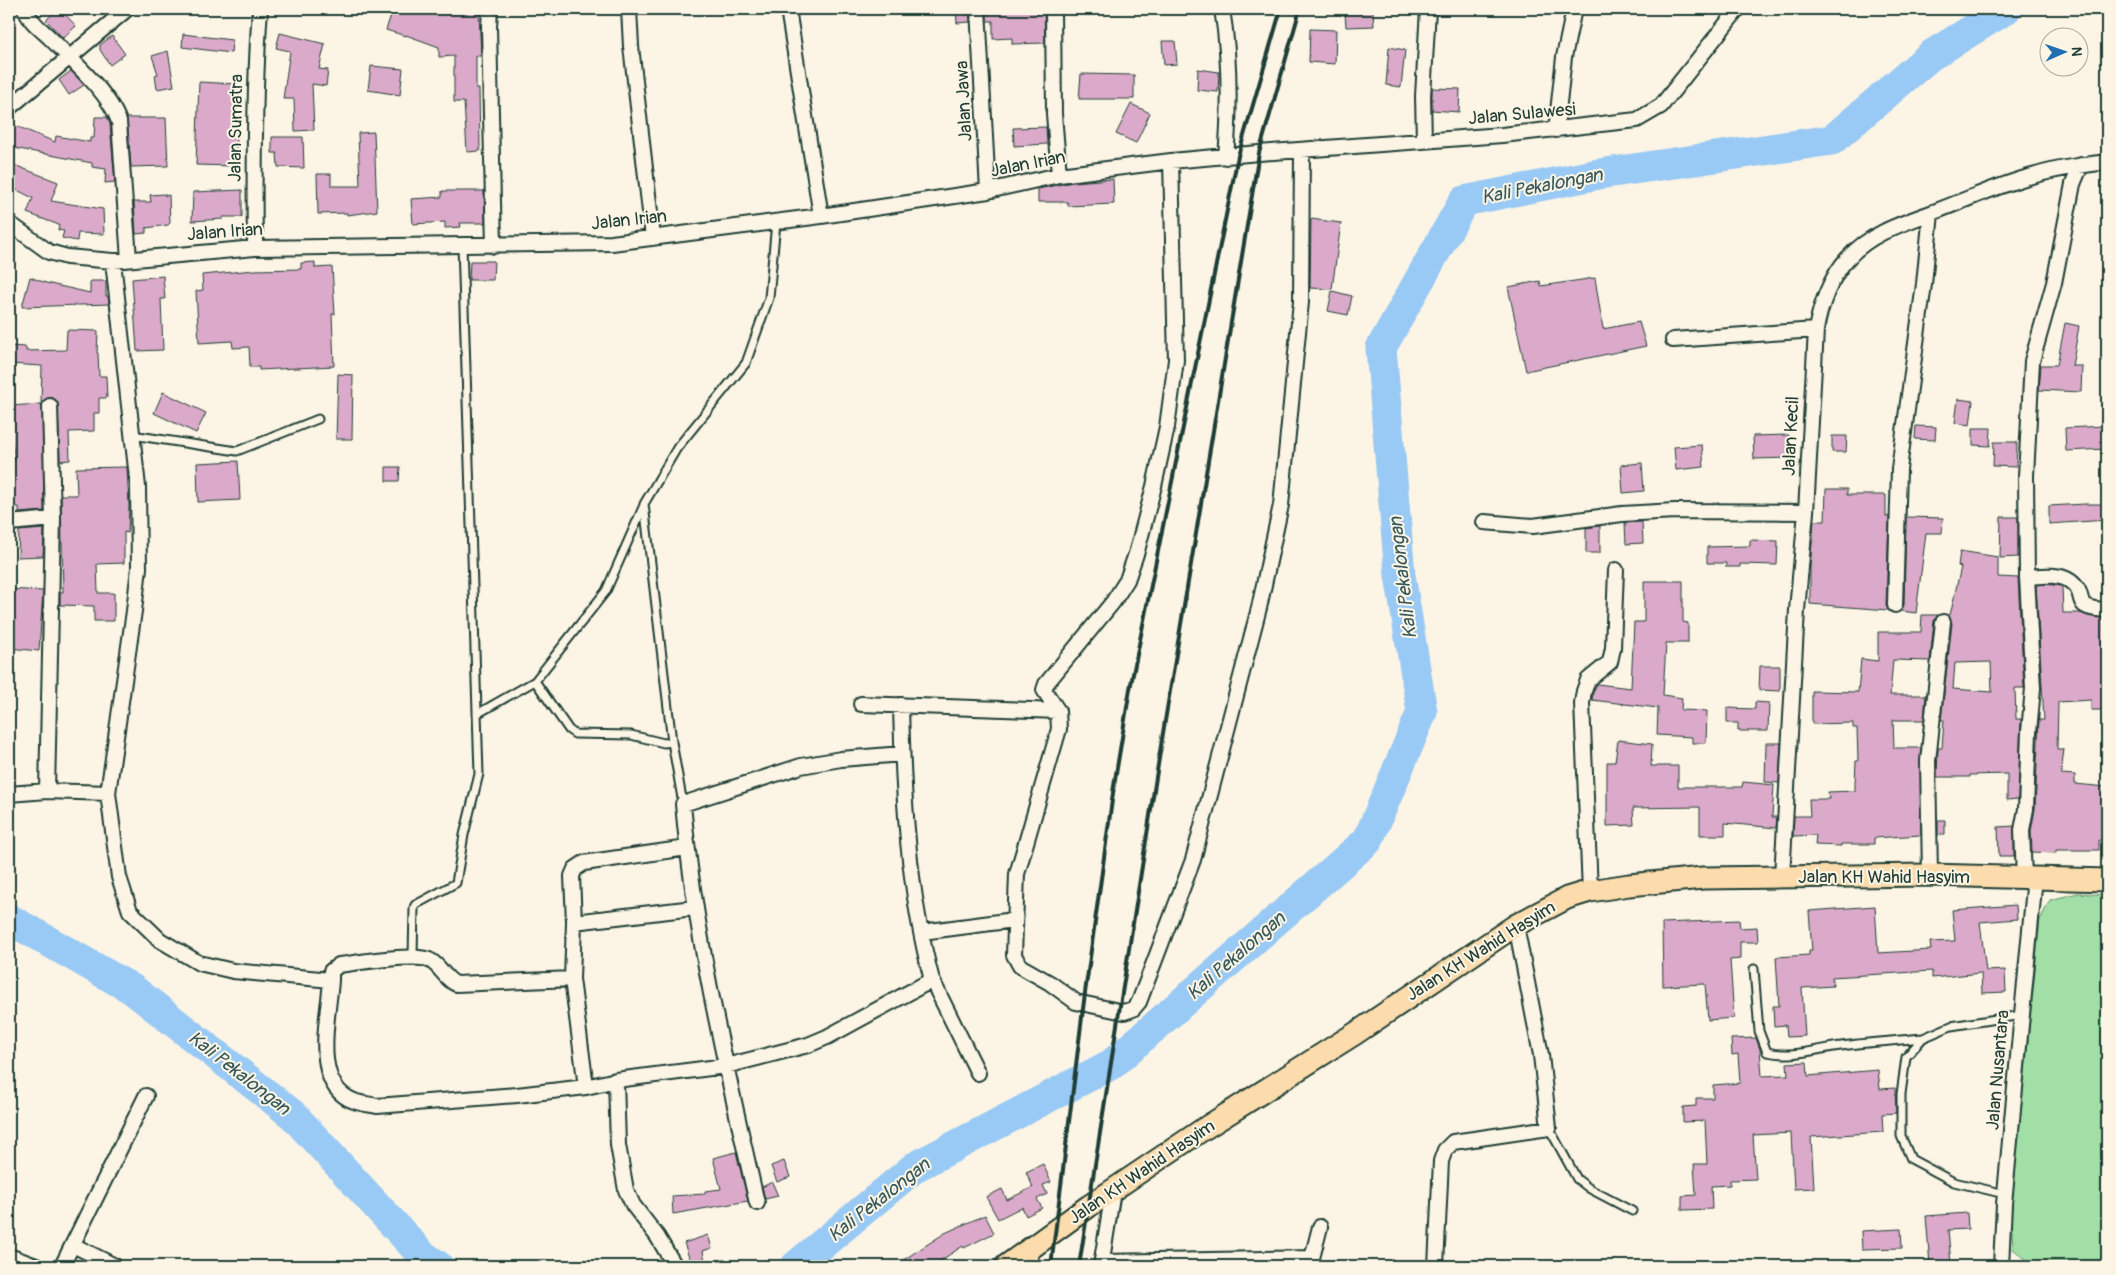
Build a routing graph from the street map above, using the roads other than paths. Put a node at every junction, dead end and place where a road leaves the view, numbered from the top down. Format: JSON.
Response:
{"nodes":[{"id":1,"x":25,"y":9,"type":"edge"},
{"id":2,"x":127,"y":9,"type":"edge"},
{"id":3,"x":260,"y":9,"type":"edge"},
{"id":4,"x":490,"y":9,"type":"edge"},
{"id":5,"x":629,"y":9,"type":"edge"},
{"id":6,"x":788,"y":9,"type":"edge"},
{"id":7,"x":978,"y":9,"type":"edge"},
{"id":8,"x":1053,"y":9,"type":"edge"},
{"id":9,"x":1222,"y":9,"type":"edge"},
{"id":10,"x":1428,"y":9,"type":"edge"},
{"id":11,"x":1574,"y":9,"type":"edge"},
{"id":12,"x":1738,"y":9,"type":"edge"},
{"id":13,"x":69,"y":57,"type":"junction"},
{"id":14,"x":9,"y":108,"type":"edge"},
{"id":15,"x":1556,"y":130,"type":"junction"},
{"id":16,"x":1424,"y":141,"type":"junction"},
{"id":17,"x":1302,"y":150,"type":"junction"},
{"id":18,"x":1258,"y":153,"type":"joint"},
{"id":19,"x":1226,"y":157,"type":"junction"},
{"id":20,"x":1171,"y":161,"type":"junction"},
{"id":21,"x":2107,"y":162,"type":"edge"},
{"id":22,"x":2081,"y":165,"type":"junction"},
{"id":23,"x":1059,"y":175,"type":"junction"},
{"id":24,"x":988,"y":191,"type":"junction"},
{"id":25,"x":1931,"y":213,"type":"junction"},
{"id":26,"x":821,"y":216,"type":"junction"},
{"id":27,"x":776,"y":222,"type":"junction"},
{"id":28,"x":9,"y":223,"type":"edge"},
{"id":29,"x":653,"y":238,"type":"junction"},
{"id":30,"x":462,"y":245,"type":"junction"},
{"id":31,"x":494,"y":246,"type":"junction"},
{"id":32,"x":255,"y":248,"type":"junction"},
{"id":33,"x":129,"y":259,"type":"junction"},
{"id":34,"x":112,"y":261,"type":"junction"},
{"id":35,"x":1816,"y":330,"type":"junction"},
{"id":36,"x":1673,"y":340,"type":"dead end"},
{"id":37,"x":50,"y":406,"type":"dead end"},
{"id":38,"x":318,"y":419,"type":"dead end"},
{"id":39,"x":132,"y":435,"type":"junction"},
{"id":40,"x":644,"y":504,"type":"junction"},
{"id":41,"x":1806,"y":512,"type":"junction"},
{"id":42,"x":53,"y":519,"type":"junction"},
{"id":43,"x":9,"y":522,"type":"edge"},
{"id":44,"x":1484,"y":522,"type":"dead end"},
{"id":45,"x":1616,"y":570,"type":"dead end"},
{"id":46,"x":2027,"y":577,"type":"junction"},
{"id":47,"x":1895,"y":605,"type":"dead end"},
{"id":48,"x":2107,"y":610,"type":"edge"},
{"id":49,"x":1943,"y":622,"type":"dead end"},
{"id":50,"x":535,"y":682,"type":"junction"},
{"id":51,"x":861,"y":704,"type":"dead end"},
{"id":52,"x":901,"y":705,"type":"junction"},
{"id":53,"x":1058,"y":711,"type":"junction"},
{"id":54,"x":477,"y":714,"type":"junction"},
{"id":55,"x":672,"y":742,"type":"junction"},
{"id":56,"x":902,"y":754,"type":"junction"},
{"id":57,"x":47,"y":791,"type":"junction"},
{"id":58,"x":108,"y":793,"type":"junction"},
{"id":59,"x":9,"y":794,"type":"edge"},
{"id":60,"x":682,"y":804,"type":"junction"},
{"id":61,"x":687,"y":848,"type":"junction"},
{"id":62,"x":1930,"y":875,"type":"junction"},
{"id":63,"x":1782,"y":877,"type":"junction"},
{"id":64,"x":2029,"y":877,"type":"junction"},
{"id":65,"x":2107,"y":880,"type":"edge"},
{"id":66,"x":1590,"y":891,"type":"junction"},
{"id":67,"x":694,"y":908,"type":"junction"},
{"id":68,"x":1014,"y":920,"type":"junction"},
{"id":69,"x":574,"y":922,"type":"junction"},
{"id":70,"x":1516,"y":925,"type":"junction"},
{"id":71,"x":922,"y":932,"type":"junction"},
{"id":72,"x":413,"y":956,"type":"junction"},
{"id":73,"x":1754,"y":969,"type":"dead end"},
{"id":74,"x":572,"y":979,"type":"junction"},
{"id":75,"x":330,"y":980,"type":"junction"},
{"id":76,"x":932,"y":980,"type":"junction"},
{"id":77,"x":2022,"y":1015,"type":"junction"},
{"id":78,"x":1922,"y":1038,"type":"junction"},
{"id":79,"x":726,"y":1066,"type":"junction"},
{"id":80,"x":978,"y":1072,"type":"dead end"},
{"id":81,"x":616,"y":1080,"type":"junction"},
{"id":82,"x":586,"y":1087,"type":"junction"},
{"id":83,"x":146,"y":1096,"type":"dead end"},
{"id":84,"x":1549,"y":1128,"type":"junction"},
{"id":85,"x":1113,"y":1191,"type":"junction"},
{"id":86,"x":2005,"y":1194,"type":"junction"},
{"id":87,"x":757,"y":1203,"type":"dead end"},
{"id":88,"x":1632,"y":1211,"type":"dead end"},
{"id":89,"x":1320,"y":1227,"type":"dead end"},
{"id":90,"x":73,"y":1245,"type":"junction"},
{"id":91,"x":9,"y":1256,"type":"edge"},
{"id":92,"x":1030,"y":1259,"type":"edge"},
{"id":93,"x":1312,"y":1262,"type":"edge"},
{"id":94,"x":1101,"y":1264,"type":"edge"},
{"id":95,"x":36,"y":1266,"type":"edge"},
{"id":96,"x":62,"y":1266,"type":"edge"},
{"id":97,"x":115,"y":1266,"type":"edge"},
{"id":98,"x":675,"y":1266,"type":"edge"},
{"id":99,"x":1006,"y":1266,"type":"edge"},
{"id":100,"x":1436,"y":1266,"type":"edge"},
{"id":101,"x":2001,"y":1266,"type":"edge"}],
"edges":[{"from":1,"to":13,"type":"street"},
{"from":2,"to":13,"type":"street"},
{"from":3,"to":32,"type":"street","name":"Jalan Sumatra"},
{"from":4,"to":31,"type":"street"},
{"from":5,"to":29,"type":"street"},
{"from":6,"to":26,"type":"street"},
{"from":7,"to":24,"type":"street","name":"Jalan Jawa"},
{"from":8,"to":23,"type":"street"},
{"from":9,"to":19,"type":"street"},
{"from":10,"to":16,"type":"street"},
{"from":11,"to":15,"type":"street"},
{"from":12,"to":15,"type":"street","name":"Jalan Sulawesi"},
{"from":13,"to":14,"type":"street"},
{"from":13,"to":33,"type":"street"},
{"from":15,"to":16,"type":"street","name":"Jalan Sulawesi"},
{"from":16,"to":17,"type":"street","name":"Jalan Sulawesi"},
{"from":17,"to":18,"type":"street","name":"Jalan Sulawesi"},
{"from":17,"to":68,"type":"street"},
{"from":18,"to":19,"type":"street","name":"Jalan Irian"},
{"from":19,"to":20,"type":"street","name":"Jalan Irian"},
{"from":20,"to":23,"type":"street","name":"Jalan Irian"},
{"from":20,"to":53,"type":"street"},
{"from":21,"to":22,"type":"street","name":"Jalan Kecil"},
{"from":22,"to":25,"type":"street","name":"Jalan Kecil"},
{"from":22,"to":46,"type":"street","name":"Jalan Nusantara"},
{"from":23,"to":24,"type":"street","name":"Jalan Irian"},
{"from":24,"to":26,"type":"street","name":"Jalan Irian"},
{"from":25,"to":35,"type":"street","name":"Jalan Kecil"},
{"from":25,"to":47,"type":"street"},
{"from":26,"to":27,"type":"street","name":"Jalan Irian"},
{"from":27,"to":29,"type":"street","name":"Jalan Irian"},
{"from":27,"to":40,"type":"lane"},
{"from":28,"to":34,"type":"street","name":"Jalan Irian"},
{"from":29,"to":31,"type":"street","name":"Jalan Irian"},
{"from":30,"to":31,"type":"street","name":"Jalan Irian"},
{"from":30,"to":32,"type":"street","name":"Jalan Irian"},
{"from":30,"to":54,"type":"lane"},
{"from":32,"to":33,"type":"street","name":"Jalan Irian"},
{"from":33,"to":34,"type":"street","name":"Jalan Irian"},
{"from":34,"to":39,"type":"street"},
{"from":35,"to":36,"type":"street"},
{"from":35,"to":41,"type":"street","name":"Jalan Kecil"},
{"from":37,"to":42,"type":"street"},
{"from":38,"to":39,"type":"lane"},
{"from":39,"to":58,"type":"street"},
{"from":40,"to":50,"type":"lane"},
{"from":40,"to":55,"type":"lane"},
{"from":41,"to":44,"type":"street"},
{"from":41,"to":63,"type":"street","name":"Jalan Kecil"},
{"from":42,"to":43,"type":"street"},
{"from":42,"to":57,"type":"street"},
{"from":45,"to":66,"type":"street"},
{"from":46,"to":48,"type":"street"},
{"from":46,"to":64,"type":"street","name":"Jalan Nusantara"},
{"from":49,"to":62,"type":"street"},
{"from":50,"to":54,"type":"lane"},
{"from":50,"to":55,"type":"lane"},
{"from":51,"to":52,"type":"street"},
{"from":52,"to":53,"type":"street"},
{"from":52,"to":56,"type":"street"},
{"from":53,"to":68,"type":"street"},
{"from":54,"to":72,"type":"lane"},
{"from":55,"to":60,"type":"lane"},
{"from":56,"to":60,"type":"street"},
{"from":56,"to":71,"type":"street"},
{"from":57,"to":58,"type":"street"},
{"from":57,"to":59,"type":"street"},
{"from":58,"to":75,"type":"street"},
{"from":60,"to":61,"type":"street"},
{"from":61,"to":67,"type":"street"},
{"from":61,"to":69,"type":"street"},
{"from":62,"to":63,"type":"main road","name":"Jalan KH Wahid Hasyim"},
{"from":62,"to":64,"type":"main road","name":"Jalan KH Wahid Hasyim"},
{"from":63,"to":66,"type":"main road","name":"Jalan KH Wahid Hasyim"},
{"from":64,"to":65,"type":"main road","name":"Jalan KH Wahid Hasyim"},
{"from":64,"to":77,"type":"street","name":"Jalan Nusantara"},
{"from":66,"to":70,"type":"main road","name":"Jalan KH Wahid Hasyim"},
{"from":67,"to":69,"type":"street"},
{"from":67,"to":79,"type":"street"},
{"from":68,"to":71,"type":"street"},
{"from":69,"to":74,"type":"street"},
{"from":70,"to":84,"type":"street"},
{"from":70,"to":85,"type":"main road","name":"Jalan KH Wahid Hasyim"},
{"from":71,"to":76,"type":"street"},
{"from":72,"to":74,"type":"street"},
{"from":72,"to":75,"type":"street"},
{"from":73,"to":78,"type":"lane"},
{"from":74,"to":82,"type":"street"},
{"from":75,"to":82,"type":"street"},
{"from":76,"to":79,"type":"street"},
{"from":76,"to":80,"type":"street"},
{"from":77,"to":78,"type":"lane"},
{"from":77,"to":86,"type":"street","name":"Jalan Nusantara"},
{"from":78,"to":86,"type":"lane"},
{"from":79,"to":81,"type":"street"},
{"from":79,"to":87,"type":"street"},
{"from":81,"to":82,"type":"street"},
{"from":81,"to":98,"type":"street"},
{"from":83,"to":90,"type":"street"},
{"from":84,"to":88,"type":"lane"},
{"from":84,"to":100,"type":"street"},
{"from":85,"to":92,"type":"main road","name":"Jalan KH Wahid Hasyim"},
{"from":85,"to":94,"type":"street"},
{"from":86,"to":101,"type":"street","name":"Jalan Nusantara"},
{"from":89,"to":93,"type":"street"},
{"from":90,"to":96,"type":"street"},
{"from":90,"to":97,"type":"street"},
{"from":91,"to":95,"type":"street"},
{"from":92,"to":99,"type":"main road","name":"Jalan KH Wahid Hasyim"},
{"from":93,"to":94,"type":"street"}]}
